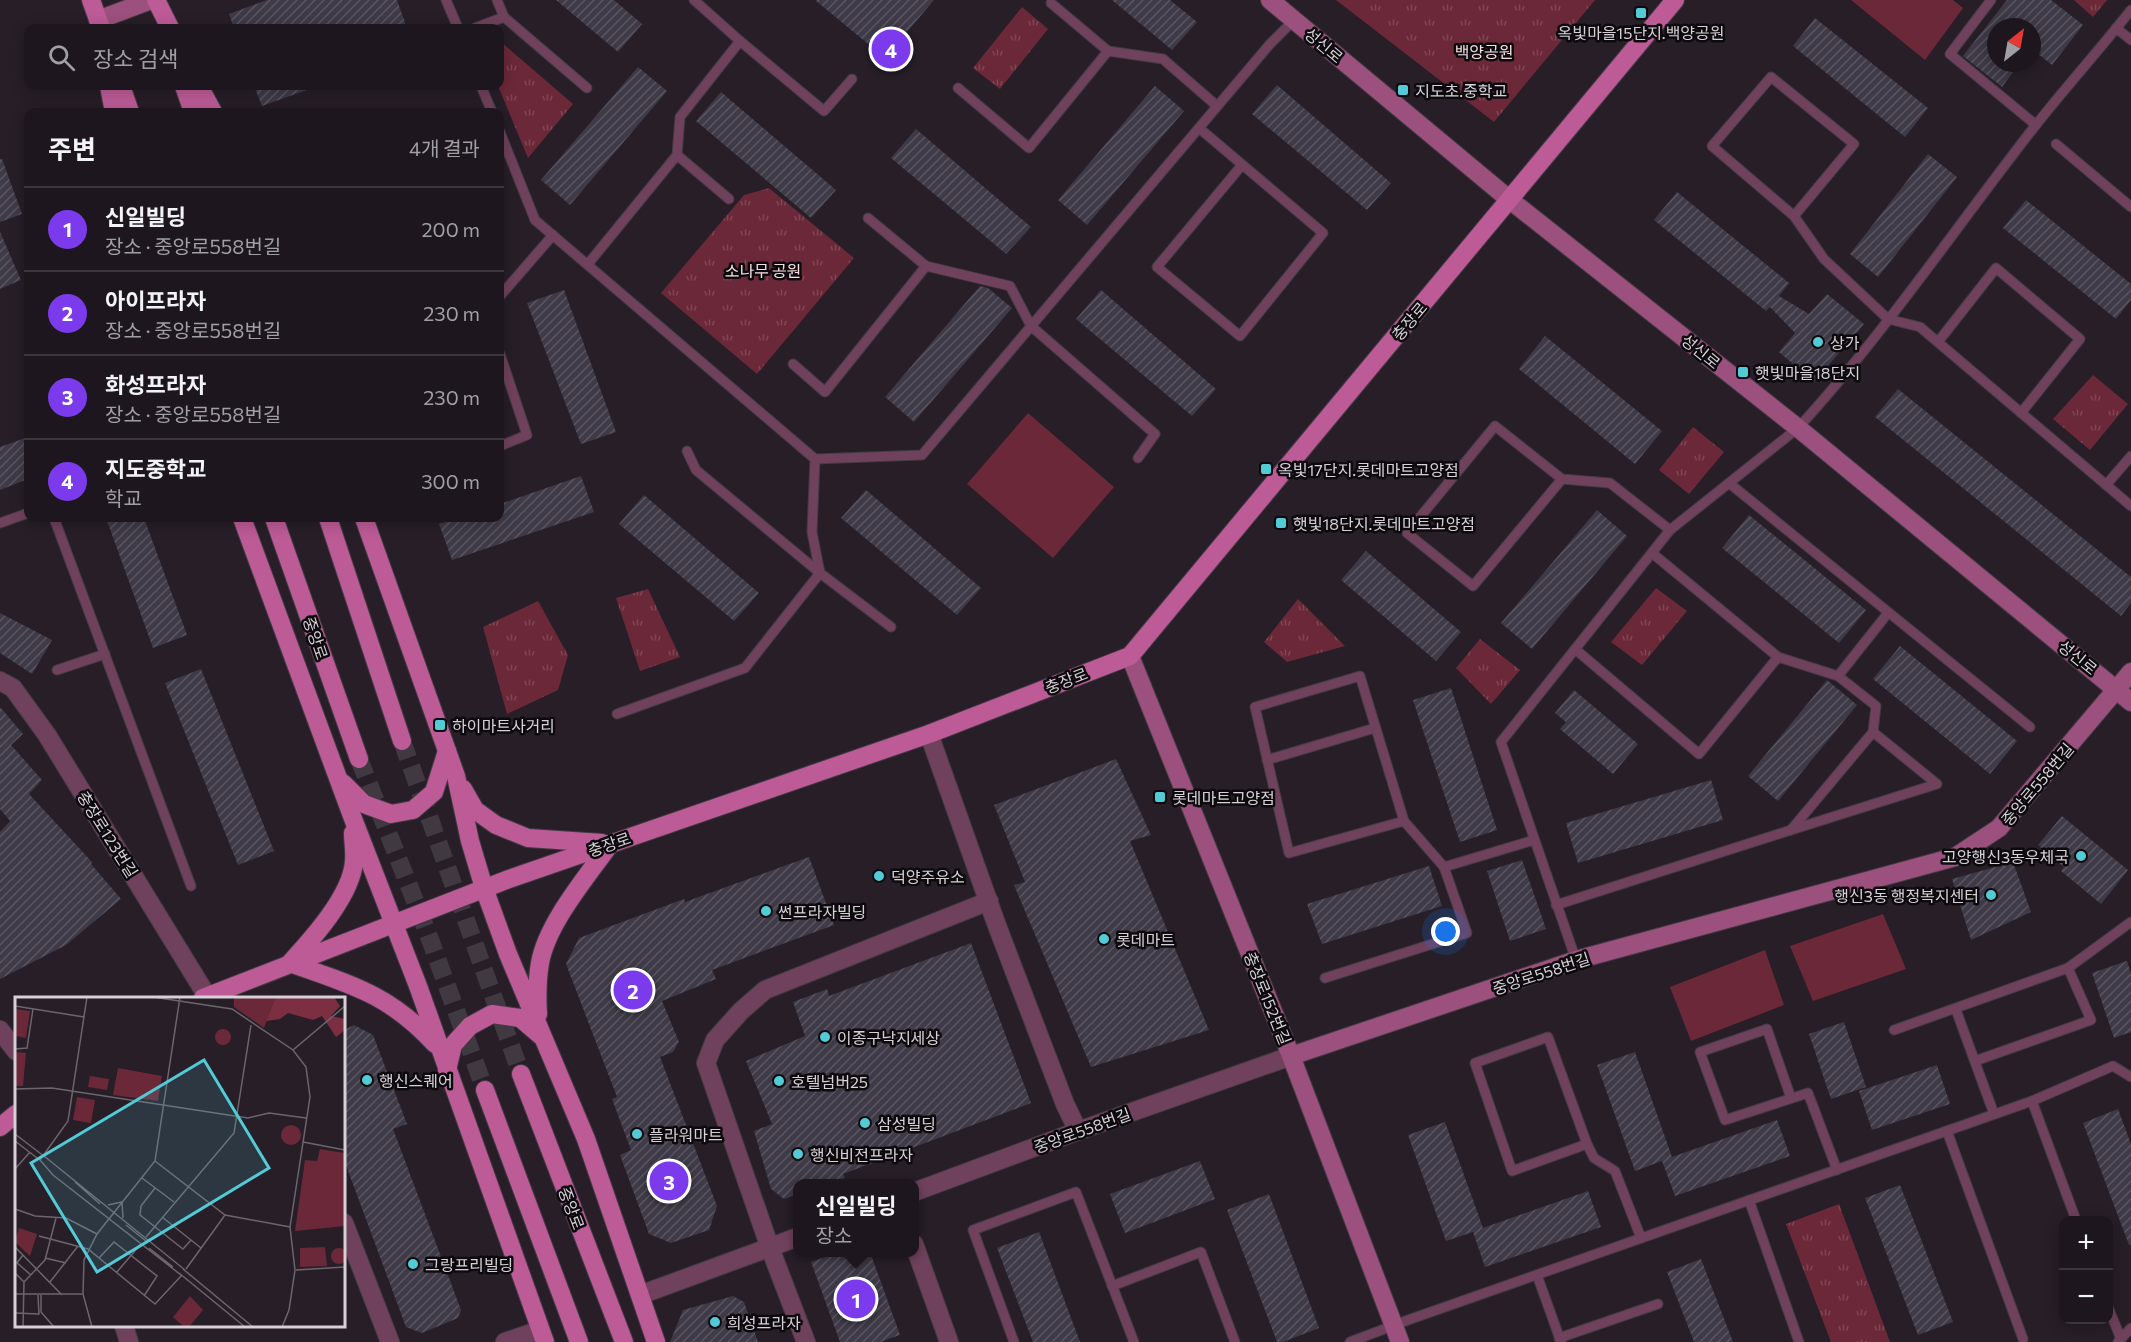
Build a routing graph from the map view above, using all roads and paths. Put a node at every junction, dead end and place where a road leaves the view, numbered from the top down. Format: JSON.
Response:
{"nodes":[{"id":1,"x":91,"y":0,"type":"edge"},
{"id":2,"x":151,"y":0,"type":"edge"},
{"id":3,"x":156,"y":0,"type":"edge"},
{"id":4,"x":446,"y":0,"type":"edge"},
{"id":5,"x":497,"y":0,"type":"edge"},
{"id":6,"x":694,"y":0,"type":"edge"},
{"id":7,"x":1270,"y":0,"type":"edge"},
{"id":8,"x":1675,"y":0,"type":"edge"},
{"id":9,"x":1991,"y":0,"type":"edge"},
{"id":10,"x":1051,"y":3,"type":"dead end"},
{"id":11,"x":2131,"y":10,"type":"edge"},
{"id":12,"x":504,"y":17,"type":"junction"},
{"id":13,"x":1294,"y":20,"type":"junction"},
{"id":14,"x":98,"y":24,"type":"edge"},
{"id":15,"x":103,"y":24,"type":"edge"},
{"id":16,"x":164,"y":24,"type":"edge"},
{"id":17,"x":168,"y":24,"type":"edge"},
{"id":18,"x":456,"y":24,"type":"edge"},
{"id":19,"x":486,"y":24,"type":"edge"},
{"id":20,"x":2116,"y":28,"type":"junction"},
{"id":21,"x":2131,"y":40,"type":"edge"},
{"id":22,"x":740,"y":41,"type":"junction"},
{"id":23,"x":1108,"y":51,"type":"junction"},
{"id":24,"x":852,"y":79,"type":"dead end"},
{"id":25,"x":587,"y":88,"type":"dead end"},
{"id":26,"x":958,"y":88,"type":"dead end"},
{"id":27,"x":110,"y":90,"type":"edge"},
{"id":28,"x":122,"y":90,"type":"edge"},
{"id":29,"x":185,"y":90,"type":"edge"},
{"id":30,"x":201,"y":90,"type":"edge"},
{"id":31,"x":483,"y":90,"type":"edge"},
{"id":32,"x":1218,"y":106,"type":"junction"},
{"id":33,"x":113,"y":108,"type":"edge"},
{"id":34,"x":129,"y":108,"type":"edge"},
{"id":35,"x":192,"y":108,"type":"edge"},
{"id":36,"x":211,"y":108,"type":"edge"},
{"id":37,"x":490,"y":108,"type":"edge"},
{"id":38,"x":2036,"y":125,"type":"junction"},
{"id":39,"x":1199,"y":128,"type":"junction"},
{"id":40,"x":504,"y":142,"type":"edge"},
{"id":41,"x":2056,"y":144,"type":"dead end"},
{"id":42,"x":677,"y":155,"type":"junction"},
{"id":43,"x":1242,"y":165,"type":"junction"},
{"id":44,"x":729,"y":199,"type":"dead end"},
{"id":45,"x":1510,"y":200,"type":"junction"},
{"id":46,"x":2131,"y":207,"type":"edge"},
{"id":47,"x":1794,"y":216,"type":"junction"},
{"id":48,"x":868,"y":218,"type":"dead end"},
{"id":49,"x":553,"y":235,"type":"junction"},
{"id":50,"x":588,"y":264,"type":"junction"},
{"id":51,"x":926,"y":266,"type":"junction"},
{"id":52,"x":504,"y":291,"type":"edge"},
{"id":53,"x":1888,"y":319,"type":"junction"},
{"id":54,"x":1031,"y":326,"type":"junction"},
{"id":55,"x":1938,"y":342,"type":"junction"},
{"id":56,"x":793,"y":364,"type":"dead end"},
{"id":57,"x":504,"y":366,"type":"edge"},
{"id":58,"x":2021,"y":413,"type":"junction"},
{"id":59,"x":1798,"y":428,"type":"junction"},
{"id":60,"x":504,"y":444,"type":"edge"},
{"id":61,"x":687,"y":451,"type":"dead end"},
{"id":62,"x":2131,"y":456,"type":"edge"},
{"id":63,"x":1138,"y":458,"type":"dead end"},
{"id":64,"x":815,"y":459,"type":"junction"},
{"id":65,"x":1562,"y":479,"type":"junction"},
{"id":66,"x":1729,"y":483,"type":"junction"},
{"id":67,"x":2106,"y":485,"type":"junction"},
{"id":68,"x":2131,"y":506,"type":"edge"},
{"id":69,"x":24,"y":514,"type":"edge"},
{"id":70,"x":56,"y":522,"type":"edge"},
{"id":71,"x":243,"y":522,"type":"edge"},
{"id":72,"x":275,"y":522,"type":"edge"},
{"id":73,"x":329,"y":522,"type":"edge"},
{"id":74,"x":365,"y":522,"type":"edge"},
{"id":75,"x":0,"y":523,"type":"edge"},
{"id":76,"x":1670,"y":530,"type":"junction"},
{"id":77,"x":1652,"y":553,"type":"junction"},
{"id":78,"x":820,"y":573,"type":"junction"},
{"id":79,"x":1888,"y":613,"type":"junction"},
{"id":80,"x":891,"y":627,"type":"dead end"},
{"id":81,"x":1575,"y":649,"type":"junction"},
{"id":82,"x":105,"y":654,"type":"junction"},
{"id":83,"x":1130,"y":656,"type":"junction"},
{"id":84,"x":1778,"y":657,"type":"junction"},
{"id":85,"x":57,"y":670,"type":"dead end"},
{"id":86,"x":2131,"y":672,"type":"edge"},
{"id":87,"x":1838,"y":676,"type":"junction"},
{"id":88,"x":0,"y":681,"type":"edge"},
{"id":89,"x":2117,"y":689,"type":"junction"},
{"id":90,"x":2131,"y":702,"type":"edge"},
{"id":91,"x":617,"y":714,"type":"dead end"},
{"id":92,"x":2030,"y":727,"type":"dead end"},
{"id":93,"x":1375,"y":728,"type":"junction"},
{"id":94,"x":1873,"y":732,"type":"junction"},
{"id":95,"x":929,"y":734,"type":"junction"},
{"id":96,"x":402,"y":741,"type":"tunnel mouth"},
{"id":97,"x":447,"y":751,"type":"junction"},
{"id":98,"x":359,"y":759,"type":"tunnel mouth"},
{"id":99,"x":1267,"y":760,"type":"junction"},
{"id":100,"x":456,"y":776,"type":"junction"},
{"id":101,"x":337,"y":778,"type":"junction"},
{"id":102,"x":352,"y":816,"type":"junction"},
{"id":103,"x":1404,"y":821,"type":"junction"},
{"id":104,"x":1791,"y":830,"type":"junction"},
{"id":105,"x":1534,"y":840,"type":"junction"},
{"id":106,"x":610,"y":844,"type":"junction"},
{"id":107,"x":1444,"y":867,"type":"junction"},
{"id":108,"x":191,"y":886,"type":"dead end"},
{"id":109,"x":484,"y":888,"type":"junction"},
{"id":110,"x":989,"y":901,"type":"junction"},
{"id":111,"x":1556,"y":905,"type":"junction"},
{"id":112,"x":2131,"y":922,"type":"edge"},
{"id":113,"x":393,"y":923,"type":"junction"},
{"id":114,"x":1576,"y":960,"type":"junction"},
{"id":115,"x":290,"y":963,"type":"junction"},
{"id":116,"x":2068,"y":968,"type":"junction"},
{"id":117,"x":1325,"y":978,"type":"dead end"},
{"id":118,"x":205,"y":997,"type":"edge"},
{"id":119,"x":1956,"y":1010,"type":"junction"},
{"id":120,"x":538,"y":1021,"type":"junction"},
{"id":121,"x":0,"y":1030,"type":"edge"},
{"id":122,"x":1894,"y":1030,"type":"dead end"},
{"id":123,"x":545,"y":1039,"type":"junction"},
{"id":124,"x":440,"y":1050,"type":"junction"},
{"id":125,"x":15,"y":1051,"type":"edge"},
{"id":126,"x":1292,"y":1056,"type":"junction"},
{"id":127,"x":1975,"y":1061,"type":"junction"},
{"id":128,"x":447,"y":1070,"type":"junction"},
{"id":129,"x":521,"y":1074,"type":"tunnel mouth"},
{"id":130,"x":2131,"y":1077,"type":"edge"},
{"id":131,"x":485,"y":1090,"type":"tunnel mouth"},
{"id":132,"x":1791,"y":1098,"type":"junction"},
{"id":133,"x":2032,"y":1101,"type":"junction"},
{"id":134,"x":1994,"y":1114,"type":"junction"},
{"id":135,"x":15,"y":1115,"type":"edge"},
{"id":136,"x":0,"y":1127,"type":"edge"},
{"id":137,"x":1078,"y":1131,"type":"junction"},
{"id":138,"x":1947,"y":1131,"type":"junction"},
{"id":139,"x":1587,"y":1144,"type":"junction"},
{"id":140,"x":1837,"y":1170,"type":"junction"},
{"id":141,"x":919,"y":1191,"type":"edge"},
{"id":142,"x":1749,"y":1200,"type":"junction"},
{"id":143,"x":2074,"y":1216,"type":"edge"},
{"id":144,"x":345,"y":1226,"type":"edge"},
{"id":145,"x":1641,"y":1238,"type":"junction"},
{"id":146,"x":793,"y":1239,"type":"edge"},
{"id":147,"x":770,"y":1248,"type":"junction"},
{"id":148,"x":919,"y":1255,"type":"edge"},
{"id":149,"x":1537,"y":1275,"type":"junction"},
{"id":150,"x":1112,"y":1286,"type":"junction"},
{"id":151,"x":640,"y":1295,"type":"junction"},
{"id":152,"x":1658,"y":1304,"type":"dead end"},
{"id":153,"x":2113,"y":1321,"type":"edge"},
{"id":154,"x":124,"y":1327,"type":"edge"},
{"id":155,"x":2131,"y":1328,"type":"edge"},
{"id":156,"x":1397,"y":1334,"type":"edge"},
{"id":157,"x":542,"y":1336,"type":"edge"},
{"id":158,"x":2023,"y":1339,"type":"dead end"},
{"id":159,"x":1560,"y":1340,"type":"edge"},
{"id":160,"x":2119,"y":1341,"type":"edge"},
{"id":161,"x":129,"y":1342,"type":"edge"},
{"id":162,"x":390,"y":1342,"type":"edge"},
{"id":163,"x":505,"y":1342,"type":"edge"},
{"id":164,"x":579,"y":1342,"type":"edge"},
{"id":165,"x":624,"y":1342,"type":"edge"},
{"id":166,"x":656,"y":1342,"type":"edge"},
{"id":167,"x":806,"y":1342,"type":"edge"},
{"id":168,"x":950,"y":1342,"type":"edge"},
{"id":169,"x":1014,"y":1342,"type":"edge"},
{"id":170,"x":1134,"y":1342,"type":"edge"},
{"id":171,"x":1235,"y":1342,"type":"edge"},
{"id":172,"x":1350,"y":1342,"type":"edge"},
{"id":173,"x":1799,"y":1342,"type":"edge"}],
"edges":[{"from":1,"to":14,"type":"main road"},
{"from":2,"to":15,"type":"street"},
{"from":3,"to":16,"type":"main road"},
{"from":3,"to":17,"type":"main road"},
{"from":4,"to":18,"type":"lane"},
{"from":5,"to":12,"type":"lane"},
{"from":6,"to":22,"type":"lane"},
{"from":7,"to":13,"type":"street","name":"성신로"},
{"from":8,"to":45,"type":"main road","name":"충장로"},
{"from":9,"to":38,"type":"lane"},
{"from":10,"to":23,"type":"lane"},
{"from":11,"to":20,"type":"lane"},
{"from":12,"to":19,"type":"lane"},
{"from":12,"to":25,"type":"lane"},
{"from":13,"to":32,"type":"lane"},
{"from":13,"to":45,"type":"street","name":"성신로"},
{"from":20,"to":21,"type":"lane"},
{"from":20,"to":38,"type":"lane"},
{"from":22,"to":24,"type":"lane"},
{"from":22,"to":42,"type":"lane"},
{"from":23,"to":26,"type":"lane"},
{"from":23,"to":32,"type":"lane"},
{"from":27,"to":33,"type":"main road"},
{"from":28,"to":34,"type":"main road"},
{"from":29,"to":35,"type":"main road"},
{"from":30,"to":36,"type":"main road"},
{"from":31,"to":37,"type":"lane"},
{"from":32,"to":39,"type":"lane"},
{"from":38,"to":53,"type":"lane"},
{"from":39,"to":43,"type":"lane"},
{"from":39,"to":54,"type":"lane"},
{"from":40,"to":49,"type":"lane"},
{"from":41,"to":46,"type":"lane"},
{"from":42,"to":44,"type":"lane"},
{"from":42,"to":50,"type":"lane"},
{"from":43,"to":43,"type":"lane"},
{"from":45,"to":59,"type":"street","name":"성신로"},
{"from":45,"to":83,"type":"main road","name":"충장로"},
{"from":47,"to":47,"type":"lane"},
{"from":47,"to":53,"type":"lane"},
{"from":48,"to":51,"type":"lane"},
{"from":49,"to":50,"type":"lane"},
{"from":49,"to":52,"type":"lane"},
{"from":50,"to":64,"type":"lane"},
{"from":51,"to":54,"type":"lane"},
{"from":51,"to":56,"type":"lane"},
{"from":53,"to":55,"type":"lane"},
{"from":53,"to":59,"type":"lane"},
{"from":54,"to":63,"type":"lane"},
{"from":54,"to":64,"type":"lane"},
{"from":55,"to":58,"type":"lane"},
{"from":55,"to":58,"type":"lane"},
{"from":57,"to":60,"type":"lane"},
{"from":58,"to":67,"type":"lane"},
{"from":59,"to":66,"type":"lane"},
{"from":59,"to":89,"type":"street","name":"성신로"},
{"from":61,"to":78,"type":"lane"},
{"from":62,"to":67,"type":"lane"},
{"from":64,"to":78,"type":"lane"},
{"from":65,"to":65,"type":"lane"},
{"from":65,"to":76,"type":"lane"},
{"from":66,"to":76,"type":"lane"},
{"from":66,"to":79,"type":"lane"},
{"from":67,"to":68,"type":"lane"},
{"from":69,"to":75,"type":"lane"},
{"from":70,"to":82,"type":"lane"},
{"from":71,"to":101,"type":"main road"},
{"from":72,"to":98,"type":"main road","name":"중앙로"},
{"from":73,"to":96,"type":"main road"},
{"from":74,"to":97,"type":"main road"},
{"from":76,"to":77,"type":"lane"},
{"from":77,"to":81,"type":"lane"},
{"from":77,"to":84,"type":"lane"},
{"from":78,"to":80,"type":"lane"},
{"from":78,"to":91,"type":"lane"},
{"from":79,"to":87,"type":"lane"},
{"from":79,"to":92,"type":"lane"},
{"from":81,"to":84,"type":"lane"},
{"from":81,"to":105,"type":"lane"},
{"from":82,"to":85,"type":"lane"},
{"from":82,"to":108,"type":"lane"},
{"from":83,"to":95,"type":"main road","name":"충장로"},
{"from":83,"to":126,"type":"street","name":"충장로152번길"},
{"from":84,"to":87,"type":"lane"},
{"from":86,"to":89,"type":"street","name":"중앙로558번길"},
{"from":87,"to":94,"type":"lane"},
{"from":88,"to":118,"type":"street","name":"충장로123번길"},
{"from":89,"to":90,"type":"street","name":"성신로"},
{"from":89,"to":114,"type":"street","name":"중앙로558번길"},
{"from":93,"to":99,"type":"lane"},
{"from":93,"to":99,"type":"lane"},
{"from":93,"to":103,"type":"lane"},
{"from":94,"to":104,"type":"lane"},
{"from":94,"to":104,"type":"lane"},
{"from":95,"to":106,"type":"main road","name":"충장로"},
{"from":95,"to":110,"type":"street"},
{"from":97,"to":100,"type":"main road"},
{"from":97,"to":101,"type":"main road"},
{"from":99,"to":103,"type":"lane"},
{"from":100,"to":106,"type":"main road"},
{"from":100,"to":109,"type":"main road"},
{"from":101,"to":102,"type":"main road"},
{"from":102,"to":113,"type":"main road"},
{"from":102,"to":115,"type":"main road"},
{"from":103,"to":107,"type":"lane"},
{"from":104,"to":111,"type":"lane"},
{"from":105,"to":107,"type":"lane"},
{"from":105,"to":111,"type":"lane"},
{"from":106,"to":109,"type":"main road","name":"충장로"},
{"from":106,"to":120,"type":"main road"},
{"from":107,"to":117,"type":"lane"},
{"from":109,"to":113,"type":"main road","name":"충장로"},
{"from":109,"to":120,"type":"main road"},
{"from":110,"to":137,"type":"street"},
{"from":110,"to":147,"type":"street"},
{"from":111,"to":114,"type":"lane"},
{"from":112,"to":116,"type":"lane"},
{"from":113,"to":115,"type":"main road","name":"충장로"},
{"from":113,"to":124,"type":"main road"},
{"from":114,"to":126,"type":"street","name":"중앙로558번길"},
{"from":115,"to":118,"type":"main road","name":"충장로"},
{"from":115,"to":124,"type":"main road"},
{"from":116,"to":119,"type":"lane"},
{"from":116,"to":127,"type":"lane"},
{"from":119,"to":122,"type":"lane"},
{"from":119,"to":127,"type":"lane"},
{"from":120,"to":123,"type":"main road"},
{"from":121,"to":125,"type":"street"},
{"from":123,"to":128,"type":"main road"},
{"from":123,"to":151,"type":"main road"},
{"from":124,"to":128,"type":"main road"},
{"from":126,"to":137,"type":"street","name":"중앙로558번길"},
{"from":126,"to":156,"type":"street","name":"충장로152번길"},
{"from":127,"to":134,"type":"lane"},
{"from":128,"to":157,"type":"main road"},
{"from":129,"to":165,"type":"main road","name":"중앙로"},
{"from":130,"to":133,"type":"lane"},
{"from":131,"to":164,"type":"main road"},
{"from":132,"to":132,"type":"lane"},
{"from":132,"to":140,"type":"lane"},
{"from":133,"to":134,"type":"lane"},
{"from":133,"to":143,"type":"lane"},
{"from":134,"to":138,"type":"lane"},
{"from":135,"to":136,"type":"main road"},
{"from":137,"to":141,"type":"street","name":"중앙로558번길"},
{"from":138,"to":140,"type":"lane"},
{"from":138,"to":158,"type":"lane"},
{"from":139,"to":139,"type":"lane"},
{"from":139,"to":145,"type":"lane"},
{"from":140,"to":142,"type":"lane"},
{"from":142,"to":145,"type":"lane"},
{"from":142,"to":173,"type":"lane"},
{"from":144,"to":162,"type":"street"},
{"from":145,"to":149,"type":"lane"},
{"from":146,"to":147,"type":"street"},
{"from":147,"to":151,"type":"street"},
{"from":147,"to":167,"type":"street"},
{"from":148,"to":168,"type":"street"},
{"from":149,"to":156,"type":"lane"},
{"from":149,"to":159,"type":"lane"},
{"from":150,"to":169,"type":"lane"},
{"from":150,"to":170,"type":"lane"},
{"from":150,"to":171,"type":"lane"},
{"from":151,"to":166,"type":"main road"},
{"from":152,"to":159,"type":"lane"},
{"from":153,"to":160,"type":"lane"},
{"from":154,"to":161,"type":"street"},
{"from":155,"to":160,"type":"lane"},
{"from":156,"to":172,"type":"lane"},
{"from":157,"to":163,"type":"street"}]}
